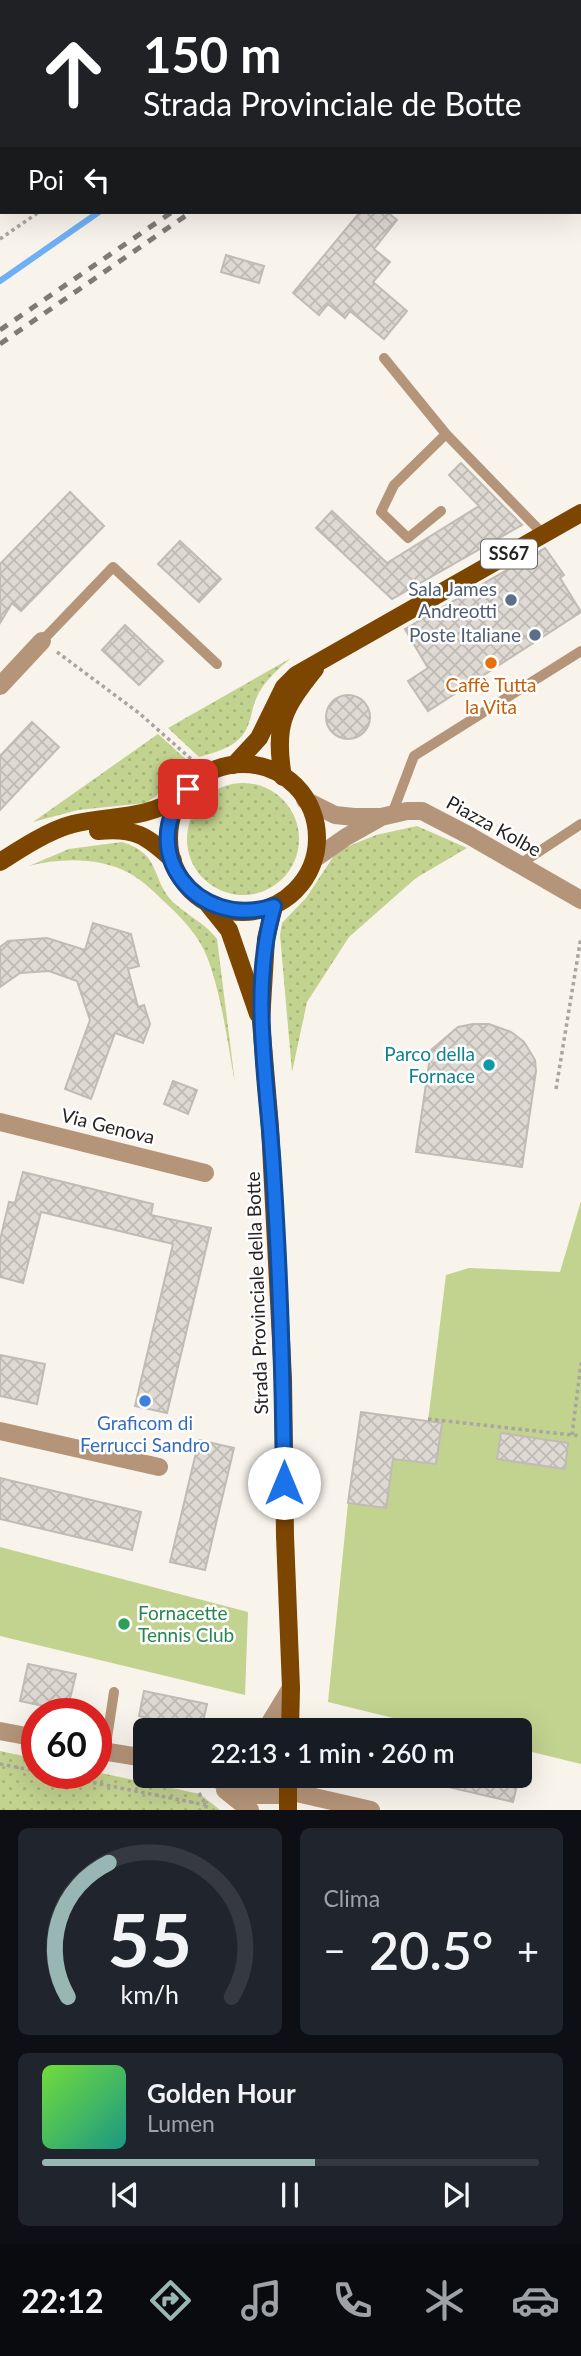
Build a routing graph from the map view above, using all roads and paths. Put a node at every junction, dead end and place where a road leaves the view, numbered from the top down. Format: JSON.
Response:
{"nodes":[{"id":1,"x":36,"y":214,"type":"edge"},
{"id":2,"x":0,"y":239,"type":"edge"},
{"id":3,"x":384,"y":358,"type":"dead end"},
{"id":4,"x":446,"y":435,"type":"junction"},
{"id":5,"x":441,"y":510,"type":"dead end"},
{"id":6,"x":581,"y":513,"type":"edge"},
{"id":7,"x":543,"y":534,"type":"junction"},
{"id":8,"x":42,"y":641,"type":"junction"},
{"id":9,"x":581,"y":651,"type":"edge"},
{"id":10,"x":321,"y":660,"type":"junction"},
{"id":11,"x":217,"y":664,"type":"dead end"},
{"id":12,"x":0,"y":686,"type":"edge"},
{"id":13,"x":234,"y":765,"type":"junction"},
{"id":14,"x":208,"y":774,"type":"junction"},
{"id":15,"x":284,"y":777,"type":"junction"},
{"id":16,"x":181,"y":796,"type":"junction"},
{"id":17,"x":305,"y":800,"type":"junction"},
{"id":18,"x":387,"y":815,"type":"junction"},
{"id":19,"x":581,"y":824,"type":"edge"},
{"id":20,"x":33,"y":844,"type":"junction"},
{"id":21,"x":316,"y":858,"type":"junction"},
{"id":22,"x":173,"y":860,"type":"junction"},
{"id":23,"x":0,"y":862,"type":"edge"},
{"id":24,"x":520,"y":864,"type":"junction"},
{"id":25,"x":581,"y":900,"type":"edge"},
{"id":26,"x":206,"y":902,"type":"junction"},
{"id":27,"x":274,"y":906,"type":"junction"},
{"id":28,"x":581,"y":937,"type":"edge"},
{"id":29,"x":261,"y":1021,"type":"junction"},
{"id":30,"x":556,"y":1089,"type":"dead end"},
{"id":31,"x":0,"y":1122,"type":"edge"},
{"id":32,"x":205,"y":1173,"type":"dead end"},
{"id":33,"x":581,"y":1363,"type":"edge"},
{"id":34,"x":428,"y":1419,"type":"dead end"},
{"id":35,"x":0,"y":1431,"type":"edge"},
{"id":36,"x":572,"y":1435,"type":"junction"},
{"id":37,"x":581,"y":1436,"type":"edge"},
{"id":38,"x":159,"y":1467,"type":"dead end"},
{"id":39,"x":291,"y":1688,"type":"junction"},
{"id":40,"x":114,"y":1692,"type":"dead end"},
{"id":41,"x":112,"y":1700,"type":"edge"},
{"id":42,"x":273,"y":1718,"type":"edge"},
{"id":43,"x":290,"y":1718,"type":"edge"},
{"id":44,"x":0,"y":1731,"type":"edge"},
{"id":45,"x":21,"y":1735,"type":"edge"},
{"id":46,"x":112,"y":1752,"type":"edge"},
{"id":47,"x":133,"y":1756,"type":"edge"},
{"id":48,"x":0,"y":1764,"type":"edge"},
{"id":49,"x":21,"y":1768,"type":"edge"},
{"id":50,"x":112,"y":1786,"type":"edge"},
{"id":51,"x":221,"y":1788,"type":"edge"},
{"id":52,"x":239,"y":1788,"type":"edge"},
{"id":53,"x":286,"y":1788,"type":"edge"},
{"id":54,"x":206,"y":1805,"type":"dead end"},
{"id":55,"x":250,"y":1810,"type":"edge"},
{"id":56,"x":371,"y":1810,"type":"edge"}],
"edges":[{"from":1,"to":2,"type":"path"},
{"from":3,"to":4,"type":"lane"},
{"from":4,"to":5,"type":"lane"},
{"from":4,"to":7,"type":"lane"},
{"from":6,"to":7,"type":"main road","number":"SS67"},
{"from":7,"to":10,"type":"main road","number":"SS67"},
{"from":8,"to":11,"type":"lane"},
{"from":8,"to":12,"type":"street"},
{"from":8,"to":14,"type":"path"},
{"from":9,"to":18,"type":"lane"},
{"from":10,"to":13,"type":"main road","number":"SS67"},
{"from":10,"to":15,"type":"main road","number":"SS67"},
{"from":13,"to":14,"type":"main road","number":"SS67"},
{"from":13,"to":15,"type":"main road","number":"SS67"},
{"from":14,"to":16,"type":"main road","number":"SS67"},
{"from":15,"to":17,"type":"main road","number":"SS67"},
{"from":16,"to":20,"type":"main road","number":"SS67"},
{"from":16,"to":22,"type":"main road","number":"SS67"},
{"from":17,"to":18,"type":"street","name":"Piazza Kolbe"},
{"from":17,"to":21,"type":"main road","number":"SS67"},
{"from":18,"to":21,"type":"street","name":"Piazza Kolbe"},
{"from":18,"to":24,"type":"street","name":"Piazza Kolbe"},
{"from":19,"to":24,"type":"lane"},
{"from":20,"to":22,"type":"main road","number":"SS67"},
{"from":20,"to":23,"type":"main road","number":"SS67"},
{"from":21,"to":27,"type":"main road"},
{"from":22,"to":26,"type":"main road","number":"SS67"},
{"from":24,"to":25,"type":"street","name":"Piazza Kolbe"},
{"from":26,"to":27,"type":"main road"},
{"from":26,"to":29,"type":"main road"},
{"from":27,"to":29,"type":"main road"},
{"from":28,"to":30,"type":"path"},
{"from":29,"to":39,"type":"main road","name":"Strada Provinciale della Botte"},
{"from":31,"to":32,"type":"street","name":"Via Genova"},
{"from":33,"to":36,"type":"path"},
{"from":34,"to":36,"type":"path"},
{"from":35,"to":38,"type":"street"},
{"from":36,"to":37,"type":"path"},
{"from":39,"to":42,"type":"street"},
{"from":39,"to":43,"type":"main road","name":"Strada Provinciale della Botte"},
{"from":40,"to":41,"type":"lane"},
{"from":44,"to":45,"type":"street"},
{"from":46,"to":47,"type":"street"},
{"from":48,"to":49,"type":"path"},
{"from":50,"to":54,"type":"path"},
{"from":51,"to":55,"type":"street"},
{"from":52,"to":53,"type":"street"},
{"from":53,"to":56,"type":"street"}]}
